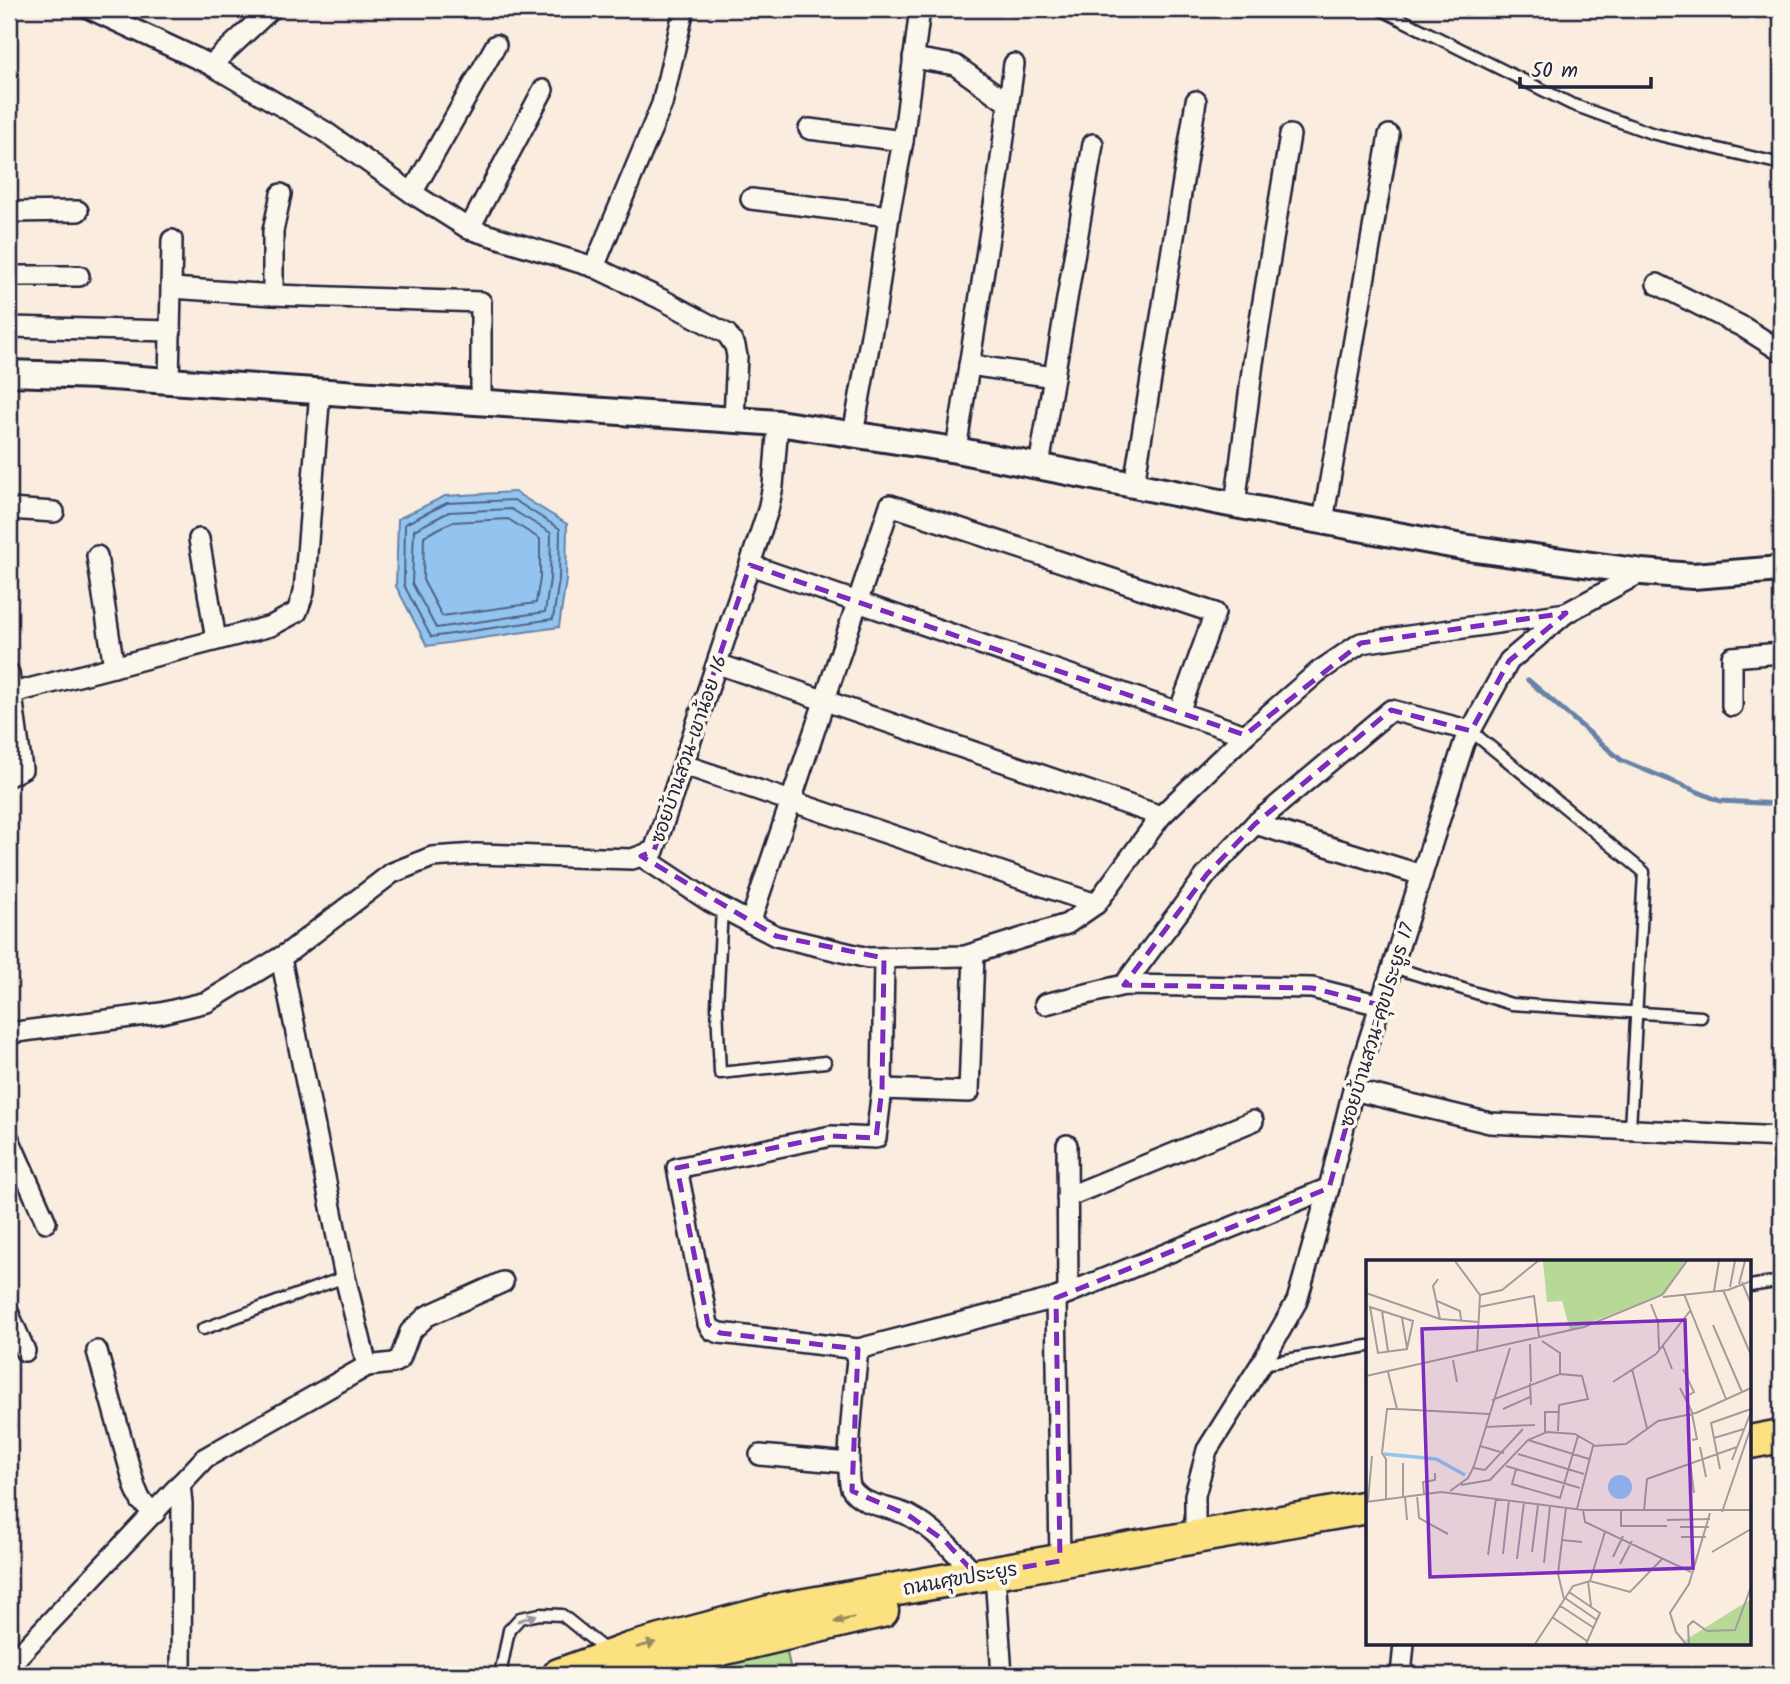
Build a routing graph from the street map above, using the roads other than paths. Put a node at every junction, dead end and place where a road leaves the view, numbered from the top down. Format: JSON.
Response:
{"nodes":[{"id":1,"x":90,"y":9,"type":"edge"},
{"id":2,"x":271,"y":9,"type":"edge"},
{"id":3,"x":684,"y":9,"type":"edge"},
{"id":4,"x":919,"y":9,"type":"edge"},
{"id":5,"x":1380,"y":9,"type":"edge"},
{"id":6,"x":496,"y":45,"type":"dead end"},
{"id":7,"x":913,"y":58,"type":"junction"},
{"id":8,"x":1014,"y":64,"type":"dead end"},
{"id":9,"x":211,"y":65,"type":"junction"},
{"id":10,"x":543,"y":90,"type":"dead end"},
{"id":11,"x":1196,"y":101,"type":"dead end"},
{"id":12,"x":1009,"y":103,"type":"junction"},
{"id":13,"x":809,"y":129,"type":"dead end"},
{"id":14,"x":1290,"y":135,"type":"dead end"},
{"id":15,"x":1389,"y":135,"type":"dead end"},
{"id":16,"x":902,"y":141,"type":"junction"},
{"id":17,"x":1093,"y":144,"type":"dead end"},
{"id":18,"x":1781,"y":164,"type":"edge"},
{"id":19,"x":412,"y":192,"type":"junction"},
{"id":20,"x":281,"y":194,"type":"dead end"},
{"id":21,"x":751,"y":200,"type":"dead end"},
{"id":22,"x":78,"y":211,"type":"dead end"},
{"id":23,"x":9,"y":212,"type":"edge"},
{"id":24,"x":889,"y":216,"type":"junction"},
{"id":25,"x":469,"y":229,"type":"junction"},
{"id":26,"x":172,"y":240,"type":"dead end"},
{"id":27,"x":594,"y":267,"type":"junction"},
{"id":28,"x":9,"y":276,"type":"edge"},
{"id":29,"x":79,"y":276,"type":"dead end"},
{"id":30,"x":1657,"y":284,"type":"dead end"},
{"id":31,"x":172,"y":288,"type":"junction"},
{"id":32,"x":273,"y":295,"type":"junction"},
{"id":33,"x":9,"y":327,"type":"edge"},
{"id":34,"x":171,"y":331,"type":"junction"},
{"id":35,"x":1781,"y":351,"type":"edge"},
{"id":36,"x":969,"y":365,"type":"junction"},
{"id":37,"x":9,"y":373,"type":"edge"},
{"id":38,"x":1054,"y":377,"type":"junction"},
{"id":39,"x":169,"y":382,"type":"junction"},
{"id":40,"x":320,"y":391,"type":"junction"},
{"id":41,"x":481,"y":402,"type":"junction"},
{"id":42,"x":734,"y":418,"type":"junction"},
{"id":43,"x":778,"y":423,"type":"junction"},
{"id":44,"x":853,"y":434,"type":"junction"},
{"id":45,"x":956,"y":450,"type":"junction"},
{"id":46,"x":1039,"y":466,"type":"junction"},
{"id":47,"x":1133,"y":484,"type":"junction"},
{"id":48,"x":1235,"y":505,"type":"junction"},
{"id":49,"x":9,"y":509,"type":"edge"},
{"id":50,"x":54,"y":512,"type":"dead end"},
{"id":51,"x":1323,"y":521,"type":"junction"},
{"id":52,"x":199,"y":539,"type":"dead end"},
{"id":53,"x":97,"y":556,"type":"dead end"},
{"id":54,"x":750,"y":565,"type":"junction"},
{"id":55,"x":1781,"y":569,"type":"edge"},
{"id":56,"x":1642,"y":572,"type":"junction"},
{"id":57,"x":857,"y":602,"type":"junction"},
{"id":58,"x":1566,"y":613,"type":"junction"},
{"id":59,"x":216,"y":640,"type":"junction"},
{"id":60,"x":1781,"y":653,"type":"edge"},
{"id":61,"x":718,"y":664,"type":"junction"},
{"id":62,"x":114,"y":667,"type":"junction"},
{"id":63,"x":9,"y":673,"type":"edge"},
{"id":64,"x":10,"y":694,"type":"edge"},
{"id":65,"x":824,"y":700,"type":"junction"},
{"id":66,"x":1732,"y":706,"type":"dead end"},
{"id":67,"x":1179,"y":712,"type":"junction"},
{"id":68,"x":1471,"y":730,"type":"junction"},
{"id":69,"x":1245,"y":735,"type":"junction"},
{"id":70,"x":684,"y":765,"type":"junction"},
{"id":71,"x":9,"y":776,"type":"edge"},
{"id":72,"x":790,"y":801,"type":"junction"},
{"id":73,"x":1161,"y":816,"type":"junction"},
{"id":74,"x":1255,"y":824,"type":"junction"},
{"id":75,"x":640,"y":856,"type":"junction"},
{"id":76,"x":1422,"y":875,"type":"junction"},
{"id":77,"x":1096,"y":905,"type":"junction"},
{"id":78,"x":722,"y":908,"type":"junction"},
{"id":79,"x":750,"y":923,"type":"junction"},
{"id":80,"x":974,"y":954,"type":"junction"},
{"id":81,"x":281,"y":958,"type":"junction"},
{"id":82,"x":884,"y":958,"type":"junction"},
{"id":83,"x":1393,"y":967,"type":"junction"},
{"id":84,"x":1124,"y":985,"type":"junction"},
{"id":85,"x":1045,"y":1003,"type":"dead end"},
{"id":86,"x":1380,"y":1005,"type":"junction"},
{"id":87,"x":1636,"y":1013,"type":"junction"},
{"id":88,"x":1701,"y":1017,"type":"dead end"},
{"id":89,"x":9,"y":1033,"type":"edge"},
{"id":90,"x":825,"y":1062,"type":"dead end"},
{"id":91,"x":882,"y":1089,"type":"junction"},
{"id":92,"x":1353,"y":1090,"type":"junction"},
{"id":93,"x":1253,"y":1121,"type":"dead end"},
{"id":94,"x":1630,"y":1129,"type":"junction"},
{"id":95,"x":1781,"y":1136,"type":"edge"},
{"id":96,"x":9,"y":1139,"type":"edge"},
{"id":97,"x":1067,"y":1145,"type":"dead end"},
{"id":98,"x":14,"y":1164,"type":"edge"},
{"id":99,"x":1329,"y":1188,"type":"junction"},
{"id":100,"x":1067,"y":1197,"type":"junction"},
{"id":101,"x":46,"y":1222,"type":"dead end"},
{"id":102,"x":345,"y":1277,"type":"junction"},
{"id":103,"x":1781,"y":1281,"type":"edge"},
{"id":104,"x":503,"y":1282,"type":"dead end"},
{"id":105,"x":1752,"y":1286,"type":"edge"},
{"id":106,"x":1062,"y":1295,"type":"junction"},
{"id":107,"x":9,"y":1314,"type":"edge"},
{"id":108,"x":203,"y":1329,"type":"dead end"},
{"id":109,"x":1366,"y":1346,"type":"edge"},
{"id":110,"x":858,"y":1349,"type":"junction"},
{"id":111,"x":25,"y":1351,"type":"dead end"},
{"id":112,"x":97,"y":1351,"type":"dead end"},
{"id":113,"x":1261,"y":1364,"type":"junction"},
{"id":114,"x":367,"y":1366,"type":"junction"},
{"id":115,"x":1781,"y":1436,"type":"edge"},
{"id":116,"x":1752,"y":1441,"type":"edge"},
{"id":117,"x":1781,"y":1448,"type":"edge"},
{"id":118,"x":1752,"y":1454,"type":"edge"},
{"id":119,"x":760,"y":1455,"type":"dead end"},
{"id":120,"x":849,"y":1463,"type":"junction"},
{"id":121,"x":180,"y":1483,"type":"junction"},
{"id":122,"x":1366,"y":1507,"type":"edge"},
{"id":123,"x":155,"y":1513,"type":"junction"},
{"id":124,"x":1366,"y":1520,"type":"edge"},
{"id":125,"x":1195,"y":1537,"type":"junction"},
{"id":126,"x":1060,"y":1561,"type":"junction"},
{"id":127,"x":986,"y":1582,"type":"junction"},
{"id":128,"x":1404,"y":1646,"type":"edge"},
{"id":129,"x":624,"y":1666,"type":"edge"},
{"id":130,"x":9,"y":1675,"type":"edge"},
{"id":131,"x":181,"y":1675,"type":"edge"},
{"id":132,"x":500,"y":1675,"type":"edge"},
{"id":133,"x":559,"y":1675,"type":"edge"},
{"id":134,"x":1002,"y":1675,"type":"edge"},
{"id":135,"x":1401,"y":1675,"type":"edge"}],
"edges":[{"from":1,"to":9,"type":"street"},
{"from":2,"to":9,"type":"street"},
{"from":3,"to":27,"type":"street"},
{"from":4,"to":7,"type":"street"},
{"from":5,"to":18,"type":"lane"},
{"from":6,"to":19,"type":"street"},
{"from":7,"to":12,"type":"street"},
{"from":7,"to":16,"type":"street"},
{"from":8,"to":12,"type":"street"},
{"from":9,"to":19,"type":"street"},
{"from":10,"to":25,"type":"street"},
{"from":11,"to":47,"type":"street"},
{"from":12,"to":36,"type":"street"},
{"from":13,"to":16,"type":"street"},
{"from":14,"to":48,"type":"street"},
{"from":15,"to":51,"type":"street"},
{"from":16,"to":24,"type":"street"},
{"from":17,"to":38,"type":"street"},
{"from":19,"to":25,"type":"street"},
{"from":20,"to":32,"type":"street"},
{"from":21,"to":24,"type":"street"},
{"from":22,"to":23,"type":"street"},
{"from":24,"to":44,"type":"street"},
{"from":25,"to":27,"type":"street"},
{"from":26,"to":31,"type":"street"},
{"from":27,"to":42,"type":"street"},
{"from":28,"to":29,"type":"street"},
{"from":30,"to":35,"type":"street"},
{"from":31,"to":32,"type":"street"},
{"from":31,"to":34,"type":"street"},
{"from":32,"to":41,"type":"street"},
{"from":33,"to":34,"type":"street"},
{"from":34,"to":39,"type":"street"},
{"from":36,"to":38,"type":"street"},
{"from":36,"to":45,"type":"street"},
{"from":37,"to":39,"type":"street"},
{"from":38,"to":46,"type":"street"},
{"from":39,"to":40,"type":"street"},
{"from":40,"to":41,"type":"street"},
{"from":40,"to":59,"type":"street"},
{"from":41,"to":42,"type":"street"},
{"from":42,"to":43,"type":"street"},
{"from":43,"to":44,"type":"street"},
{"from":43,"to":54,"type":"street","name":"ซอยบ้านสวน-เขาน้อย 16"},
{"from":44,"to":45,"type":"street"},
{"from":45,"to":46,"type":"street"},
{"from":46,"to":47,"type":"street"},
{"from":47,"to":48,"type":"street"},
{"from":48,"to":51,"type":"street"},
{"from":49,"to":50,"type":"street"},
{"from":51,"to":56,"type":"street"},
{"from":52,"to":59,"type":"street"},
{"from":53,"to":62,"type":"street"},
{"from":54,"to":57,"type":"street"},
{"from":54,"to":61,"type":"street","name":"ซอยบ้านสวน-เขาน้อย 16"},
{"from":55,"to":56,"type":"street"},
{"from":56,"to":58,"type":"street","name":"ซอยบ้านสวน-ศุขประยูร 17"},
{"from":57,"to":65,"type":"street"},
{"from":57,"to":67,"type":"street"},
{"from":57,"to":67,"type":"street"},
{"from":58,"to":68,"type":"street","name":"ซอยบ้านสวน-ศุขประยูร 17"},
{"from":58,"to":69,"type":"street"},
{"from":59,"to":62,"type":"street"},
{"from":60,"to":66,"type":"street"},
{"from":61,"to":65,"type":"street"},
{"from":61,"to":70,"type":"street","name":"ซอยบ้านสวน-เขาน้อย 16"},
{"from":62,"to":64,"type":"street"},
{"from":63,"to":64,"type":"street"},
{"from":64,"to":71,"type":"street"},
{"from":65,"to":72,"type":"street"},
{"from":65,"to":73,"type":"street"},
{"from":67,"to":69,"type":"street"},
{"from":68,"to":74,"type":"street"},
{"from":68,"to":76,"type":"street","name":"ซอยบ้านสวน-ศุขประยูร 17"},
{"from":68,"to":87,"type":"lane"},
{"from":69,"to":73,"type":"street"},
{"from":70,"to":72,"type":"street"},
{"from":70,"to":75,"type":"street","name":"ซอยบ้านสวน-เขาน้อย 16"},
{"from":72,"to":77,"type":"street"},
{"from":72,"to":79,"type":"street"},
{"from":73,"to":77,"type":"street"},
{"from":74,"to":76,"type":"street"},
{"from":74,"to":84,"type":"street"},
{"from":75,"to":78,"type":"street"},
{"from":75,"to":81,"type":"street","name":"ซอยบ้านสวน-เขาน้อย 16"},
{"from":76,"to":83,"type":"street","name":"ซอยบ้านสวน-ศุขประยูร 17"},
{"from":77,"to":80,"type":"street"},
{"from":78,"to":79,"type":"street"},
{"from":78,"to":90,"type":"lane"},
{"from":79,"to":82,"type":"street"},
{"from":80,"to":82,"type":"street"},
{"from":80,"to":91,"type":"street"},
{"from":81,"to":89,"type":"street","name":"ซอยบ้านสวน-เขาน้อย 16"},
{"from":81,"to":102,"type":"street"},
{"from":82,"to":91,"type":"street"},
{"from":83,"to":86,"type":"street","name":"ซอยบ้านสวน-ศุขประยูร 17"},
{"from":83,"to":87,"type":"lane"},
{"from":84,"to":85,"type":"street"},
{"from":84,"to":86,"type":"street"},
{"from":86,"to":92,"type":"street","name":"ซอยบ้านสวน-ศุขประยูร 17"},
{"from":87,"to":88,"type":"lane"},
{"from":87,"to":94,"type":"lane"},
{"from":91,"to":110,"type":"street"},
{"from":92,"to":94,"type":"street"},
{"from":92,"to":99,"type":"street","name":"ซอยบ้านสวน-ศุขประยูร 17"},
{"from":93,"to":100,"type":"street"},
{"from":94,"to":95,"type":"street"},
{"from":96,"to":98,"type":"street"},
{"from":97,"to":100,"type":"street"},
{"from":98,"to":101,"type":"street"},
{"from":99,"to":106,"type":"street"},
{"from":99,"to":113,"type":"street","name":"ซอยบ้านสวน-ศุขประยูร 17"},
{"from":100,"to":106,"type":"street"},
{"from":102,"to":108,"type":"lane"},
{"from":102,"to":114,"type":"street"},
{"from":103,"to":105,"type":"lane"},
{"from":104,"to":114,"type":"street"},
{"from":106,"to":110,"type":"street"},
{"from":106,"to":126,"type":"street"},
{"from":107,"to":111,"type":"street"},
{"from":109,"to":113,"type":"lane"},
{"from":110,"to":120,"type":"street"},
{"from":112,"to":123,"type":"street"},
{"from":113,"to":125,"type":"street","name":"ซอยบ้านสวน-ศุขประยูร 17"},
{"from":114,"to":121,"type":"street"},
{"from":115,"to":116,"type":"main road"},
{"from":117,"to":118,"type":"main road"},
{"from":119,"to":120,"type":"street"},
{"from":120,"to":127,"type":"street"},
{"from":121,"to":123,"type":"street"},
{"from":121,"to":131,"type":"street"},
{"from":122,"to":125,"type":"main road","name":"ถนนศุขประยูร"},
{"from":123,"to":130,"type":"street"},
{"from":124,"to":127,"type":"main road","name":"ถนนศุขประยูร"},
{"from":125,"to":126,"type":"main road","name":"ถนนศุขประยูร"},
{"from":126,"to":127,"type":"main road","name":"ถนนศุขประยูร"},
{"from":127,"to":129,"type":"main road","name":"ถนนศุขประยูร"},
{"from":127,"to":134,"type":"street"},
{"from":128,"to":135,"type":"street"},
{"from":132,"to":129,"type":"lane","one_way":true},
{"from":129,"to":133,"type":"main road","name":"ถนนศุขประยูร"}]}
